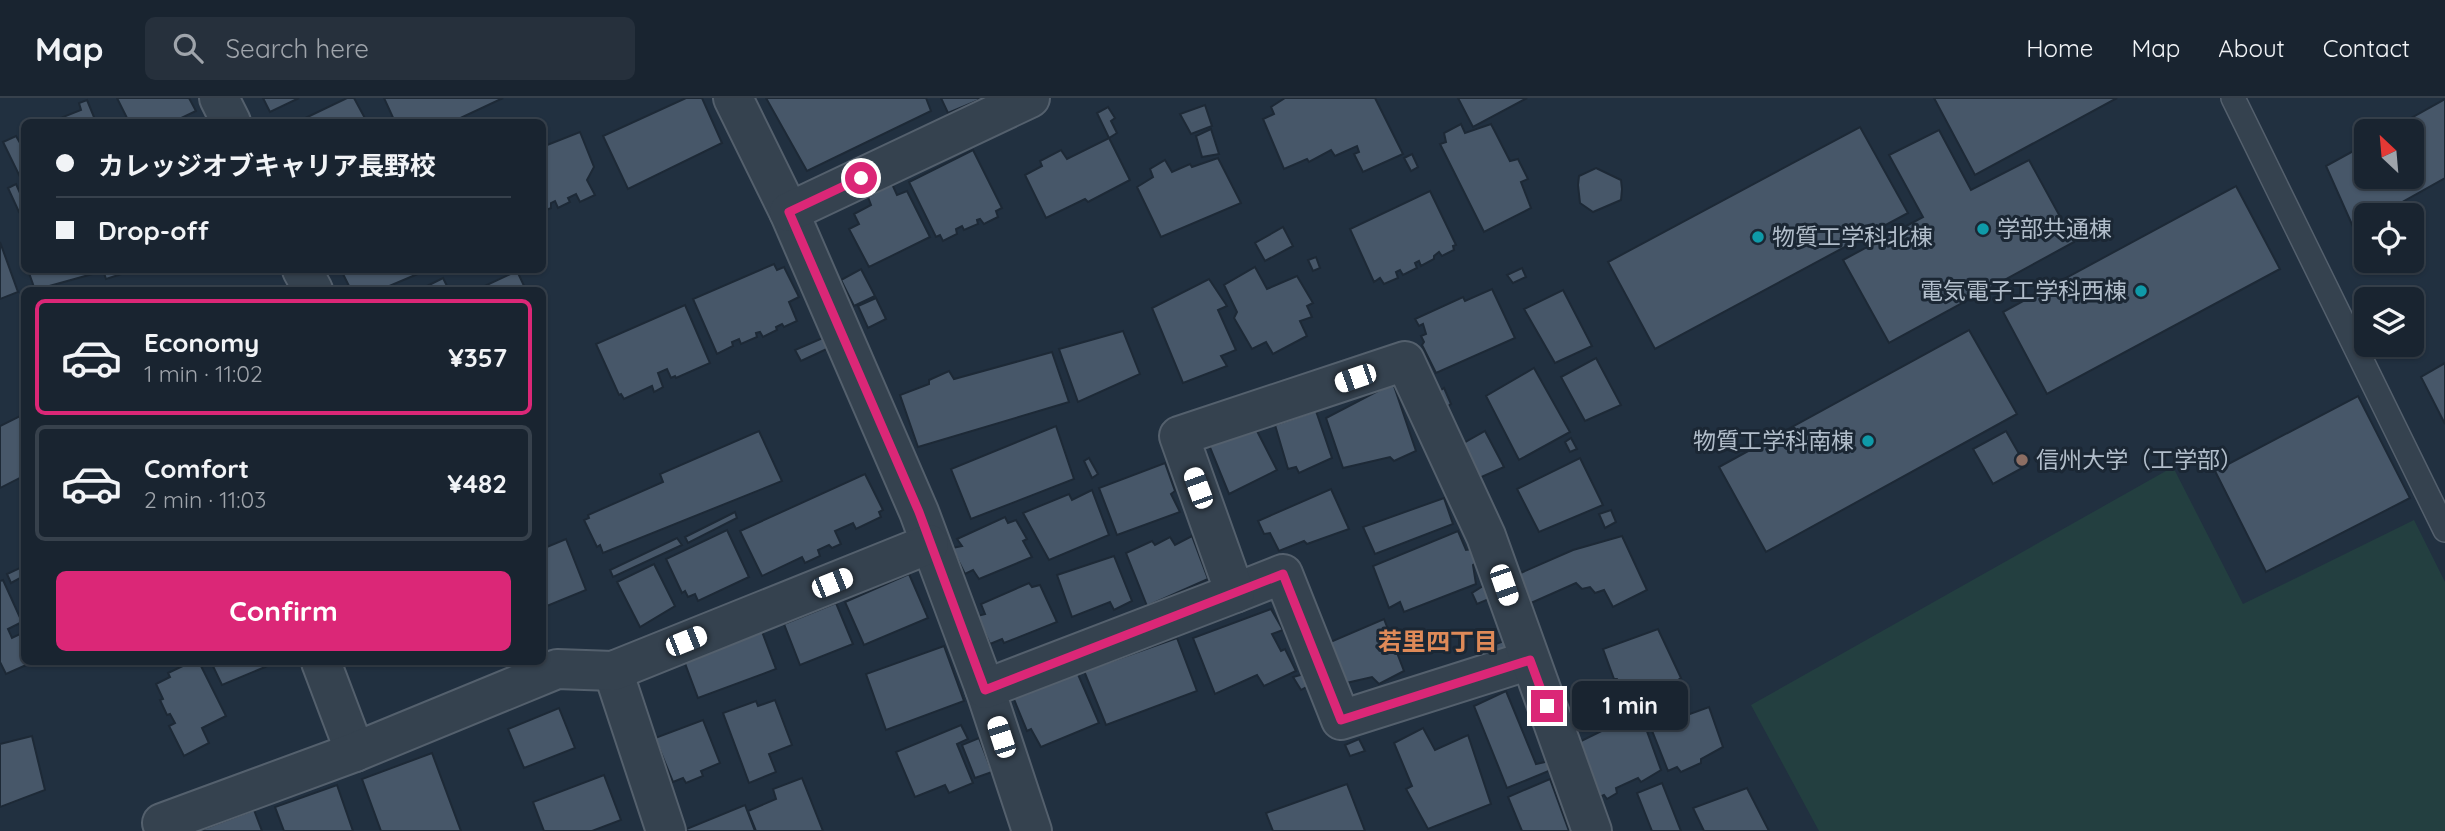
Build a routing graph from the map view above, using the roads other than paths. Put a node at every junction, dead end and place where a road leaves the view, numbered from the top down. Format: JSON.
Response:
{"nodes":[{"id":1,"x":219,"y":98,"type":"edge"},
{"id":2,"x":733,"y":98,"type":"edge"},
{"id":3,"x":1030,"y":98,"type":"edge"},
{"id":4,"x":2233,"y":98,"type":"edge"},
{"id":5,"x":230,"y":119,"type":"edge"},
{"id":6,"x":789,"y":212,"type":"junction"},
{"id":7,"x":2445,"y":530,"type":"edge"},
{"id":8,"x":929,"y":544,"type":"junction"},
{"id":9,"x":1236,"y":593,"type":"junction"},
{"id":10,"x":1530,"y":660,"type":"junction"},
{"id":11,"x":322,"y":665,"type":"edge"},
{"id":12,"x":613,"y":671,"type":"junction"},
{"id":13,"x":985,"y":690,"type":"junction"},
{"id":14,"x":355,"y":752,"type":"junction"},
{"id":15,"x":162,"y":823,"type":"dead end"},
{"id":16,"x":666,"y":831,"type":"edge"},
{"id":17,"x":1032,"y":831,"type":"edge"},
{"id":18,"x":1592,"y":831,"type":"edge"}],
"edges":[{"from":1,"to":5,"type":"street"},
{"from":2,"to":6,"type":"street"},
{"from":3,"to":6,"type":"street"},
{"from":4,"to":7,"type":"lane"},
{"from":6,"to":8,"type":"street"},
{"from":8,"to":12,"type":"street"},
{"from":8,"to":13,"type":"street"},
{"from":9,"to":10,"type":"street"},
{"from":9,"to":10,"type":"street"},
{"from":9,"to":13,"type":"street"},
{"from":10,"to":18,"type":"street"},
{"from":11,"to":14,"type":"street"},
{"from":12,"to":14,"type":"street"},
{"from":12,"to":16,"type":"street"},
{"from":13,"to":17,"type":"street"},
{"from":14,"to":15,"type":"street"}]}
